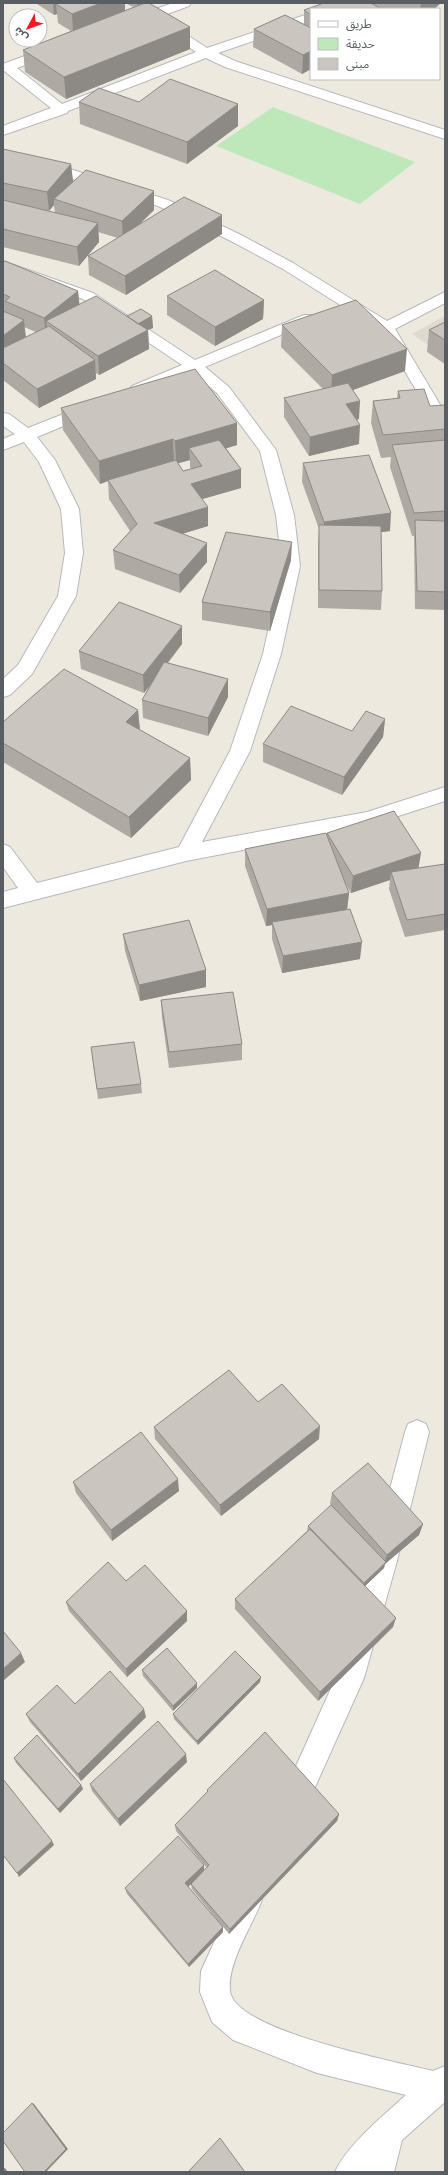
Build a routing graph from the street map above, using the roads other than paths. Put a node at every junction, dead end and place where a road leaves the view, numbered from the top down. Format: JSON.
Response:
{"nodes":[{"id":1,"x":185,"y":3,"type":"edge"},
{"id":2,"x":310,"y":12,"type":"edge"},
{"id":3,"x":149,"y":16,"type":"junction"},
{"id":4,"x":134,"y":22,"type":"edge"},
{"id":5,"x":66,"y":46,"type":"edge"},
{"id":6,"x":206,"y":54,"type":"junction"},
{"id":7,"x":62,"y":110,"type":"junction"},
{"id":8,"x":3,"y":131,"type":"edge"},
{"id":9,"x":445,"y":135,"type":"edge"},
{"id":10,"x":3,"y":157,"type":"edge"},
{"id":11,"x":3,"y":265,"type":"edge"},
{"id":12,"x":445,"y":296,"type":"edge"},
{"id":13,"x":333,"y":308,"type":"junction"},
{"id":14,"x":386,"y":328,"type":"junction"},
{"id":15,"x":194,"y":366,"type":"junction"},
{"id":16,"x":121,"y":396,"type":"edge"},
{"id":17,"x":100,"y":405,"type":"edge"},
{"id":18,"x":3,"y":418,"type":"edge"},
{"id":19,"x":445,"y":429,"type":"edge"},
{"id":20,"x":27,"y":435,"type":"junction"},
{"id":21,"x":3,"y":444,"type":"edge"},
{"id":22,"x":3,"y":690,"type":"edge"},
{"id":23,"x":445,"y":794,"type":"edge"},
{"id":24,"x":3,"y":852,"type":"edge"},
{"id":25,"x":186,"y":853,"type":"junction"},
{"id":26,"x":32,"y":892,"type":"junction"},
{"id":27,"x":3,"y":900,"type":"edge"},
{"id":28,"x":417,"y":1432,"type":"dead end"},
{"id":29,"x":283,"y":1826,"type":"edge"},
{"id":30,"x":260,"y":1874,"type":"edge"},
{"id":31,"x":441,"y":2084,"type":"edge"},
{"id":32,"x":388,"y":2132,"type":"junction"},
{"id":33,"x":351,"y":2172,"type":"edge"},
{"id":34,"x":378,"y":2172,"type":"edge"}],
"edges":[{"from":1,"to":3,"type":"street"},
{"from":2,"to":6,"type":"street"},
{"from":3,"to":4,"type":"street"},
{"from":3,"to":6,"type":"street"},
{"from":5,"to":7,"type":"street"},
{"from":6,"to":7,"type":"street"},
{"from":6,"to":9,"type":"street"},
{"from":7,"to":8,"type":"street"},
{"from":10,"to":13,"type":"street"},
{"from":11,"to":15,"type":"street"},
{"from":12,"to":14,"type":"street"},
{"from":13,"to":14,"type":"street"},
{"from":13,"to":15,"type":"street"},
{"from":14,"to":19,"type":"street"},
{"from":15,"to":16,"type":"street"},
{"from":15,"to":25,"type":"street"},
{"from":17,"to":20,"type":"street"},
{"from":18,"to":20,"type":"street"},
{"from":20,"to":21,"type":"street"},
{"from":20,"to":22,"type":"street"},
{"from":23,"to":25,"type":"street"},
{"from":24,"to":26,"type":"street"},
{"from":25,"to":26,"type":"street"},
{"from":26,"to":27,"type":"street"},
{"from":28,"to":29,"type":"street"},
{"from":30,"to":31,"type":"street"},
{"from":31,"to":32,"type":"street"},
{"from":32,"to":33,"type":"street"},
{"from":32,"to":34,"type":"street"}]}
